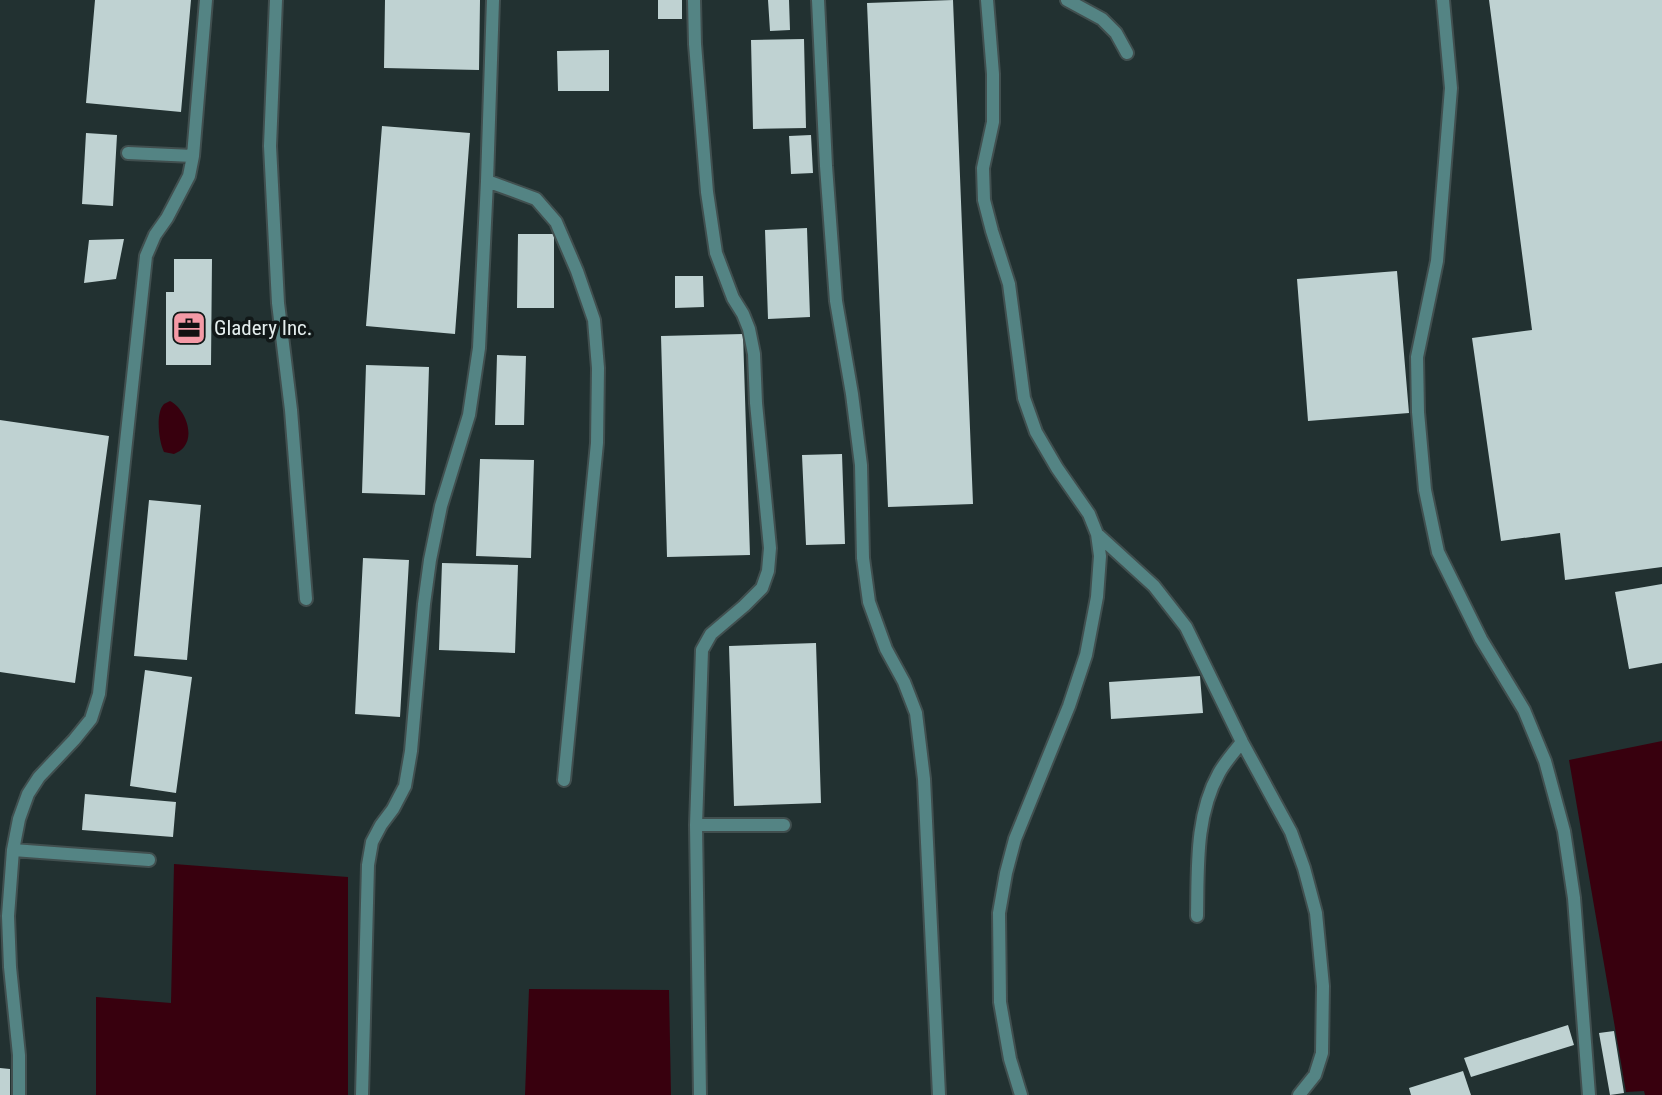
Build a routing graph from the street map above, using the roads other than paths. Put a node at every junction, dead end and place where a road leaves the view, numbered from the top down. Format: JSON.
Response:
{"nodes":[{"id":1,"x":206,"y":0,"type":"edge"},
{"id":2,"x":276,"y":0,"type":"edge"},
{"id":3,"x":493,"y":0,"type":"edge"},
{"id":4,"x":694,"y":0,"type":"edge"},
{"id":5,"x":818,"y":0,"type":"edge"},
{"id":6,"x":987,"y":0,"type":"edge"},
{"id":7,"x":1067,"y":0,"type":"edge"},
{"id":8,"x":1443,"y":0,"type":"edge"},
{"id":9,"x":1127,"y":53,"type":"dead end"},
{"id":10,"x":128,"y":153,"type":"dead end"},
{"id":11,"x":193,"y":156,"type":"junction"},
{"id":12,"x":487,"y":181,"type":"junction"},
{"id":13,"x":1097,"y":534,"type":"junction"},
{"id":14,"x":306,"y":599,"type":"dead end"},
{"id":15,"x":1242,"y":742,"type":"junction"},
{"id":16,"x":564,"y":780,"type":"dead end"},
{"id":17,"x":696,"y":825,"type":"junction"},
{"id":18,"x":784,"y":825,"type":"dead end"},
{"id":19,"x":13,"y":850,"type":"junction"},
{"id":20,"x":149,"y":860,"type":"dead end"},
{"id":21,"x":1197,"y":916,"type":"dead end"},
{"id":22,"x":19,"y":1095,"type":"edge"},
{"id":23,"x":362,"y":1095,"type":"edge"},
{"id":24,"x":700,"y":1095,"type":"edge"},
{"id":25,"x":939,"y":1095,"type":"edge"},
{"id":26,"x":1021,"y":1095,"type":"edge"},
{"id":27,"x":1298,"y":1095,"type":"edge"},
{"id":28,"x":1589,"y":1095,"type":"edge"}],
"edges":[{"from":1,"to":11,"type":"lane"},
{"from":2,"to":14,"type":"lane"},
{"from":3,"to":12,"type":"lane"},
{"from":4,"to":17,"type":"lane"},
{"from":5,"to":25,"type":"lane"},
{"from":6,"to":13,"type":"lane"},
{"from":7,"to":9,"type":"lane"},
{"from":8,"to":28,"type":"lane"},
{"from":10,"to":11,"type":"lane"},
{"from":11,"to":19,"type":"lane"},
{"from":12,"to":16,"type":"lane"},
{"from":12,"to":23,"type":"lane"},
{"from":13,"to":15,"type":"lane"},
{"from":13,"to":26,"type":"lane"},
{"from":15,"to":21,"type":"lane"},
{"from":15,"to":27,"type":"lane"},
{"from":17,"to":18,"type":"lane"},
{"from":17,"to":24,"type":"lane"},
{"from":19,"to":20,"type":"lane"},
{"from":19,"to":22,"type":"lane"}]}
